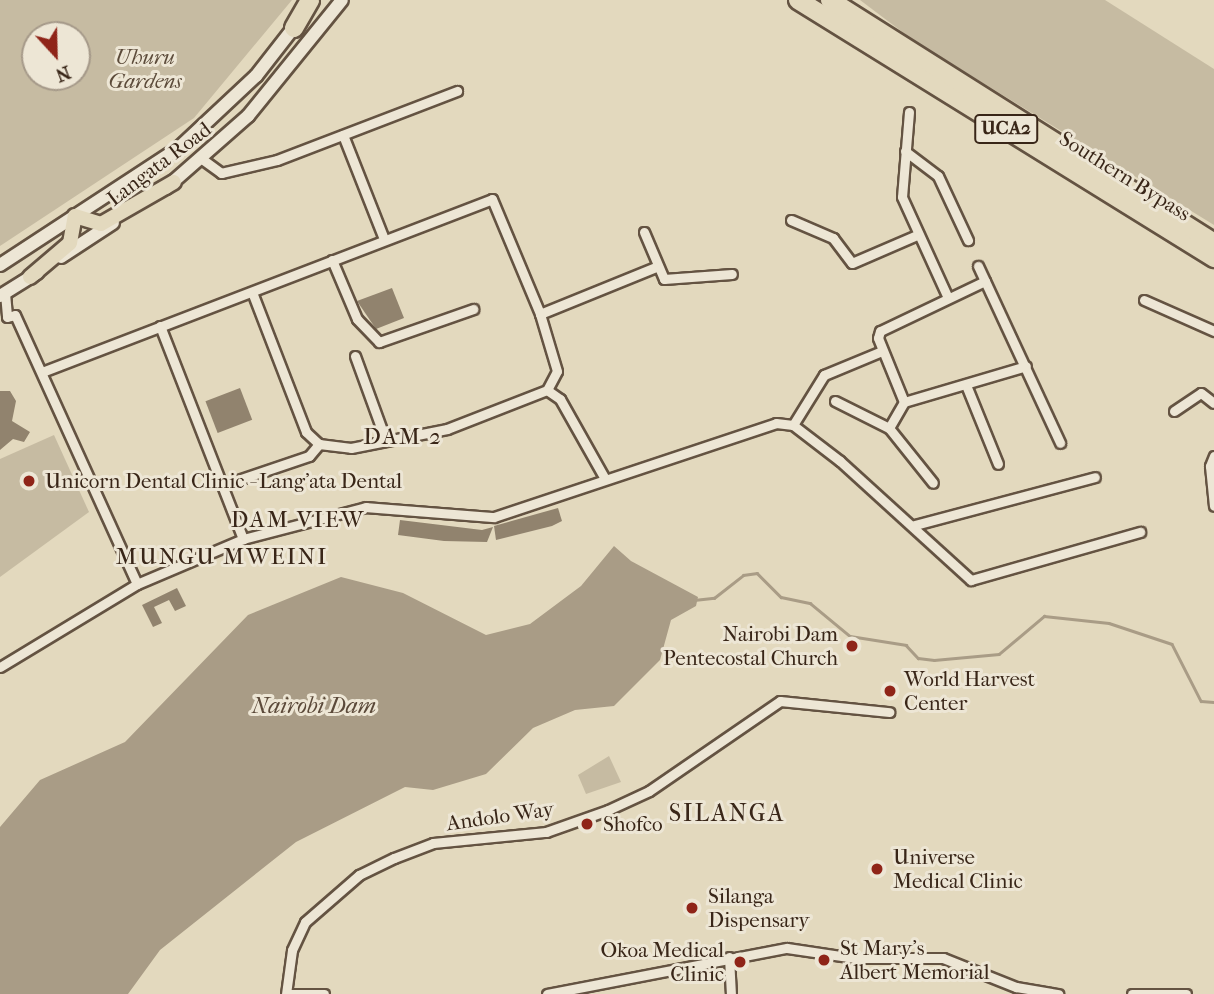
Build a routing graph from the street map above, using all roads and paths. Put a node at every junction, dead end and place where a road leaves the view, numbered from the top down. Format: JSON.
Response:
{"nodes":[{"id":1,"x":310,"y":0,"type":"edge"},
{"id":2,"x":316,"y":0,"type":"edge"},
{"id":3,"x":342,"y":0,"type":"edge"},
{"id":4,"x":787,"y":0,"type":"edge"},
{"id":5,"x":798,"y":0,"type":"edge"},
{"id":6,"x":830,"y":0,"type":"edge"},
{"id":7,"x":843,"y":13,"type":"edge"},
{"id":8,"x":294,"y":28,"type":"junction"},
{"id":9,"x":457,"y":91,"type":"dead end"},
{"id":10,"x":909,"y":112,"type":"dead end"},
{"id":11,"x":343,"y":135,"type":"junction"},
{"id":12,"x":905,"y":151,"type":"junction"},
{"id":13,"x":202,"y":159,"type":"junction"},
{"id":14,"x":174,"y":182,"type":"junction"},
{"id":15,"x":75,"y":216,"type":"junction"},
{"id":16,"x":791,"y":220,"type":"dead end"},
{"id":17,"x":644,"y":232,"type":"dead end"},
{"id":18,"x":917,"y":235,"type":"junction"},
{"id":19,"x":384,"y":239,"type":"junction"},
{"id":20,"x":968,"y":240,"type":"dead end"},
{"id":21,"x":1214,"y":243,"type":"edge"},
{"id":22,"x":1214,"y":258,"type":"edge"},
{"id":23,"x":332,"y":260,"type":"junction"},
{"id":24,"x":0,"y":265,"type":"edge"},
{"id":25,"x":658,"y":266,"type":"junction"},
{"id":26,"x":978,"y":266,"type":"dead end"},
{"id":27,"x":732,"y":274,"type":"dead end"},
{"id":28,"x":30,"y":277,"type":"junction"},
{"id":29,"x":985,"y":281,"type":"junction"},
{"id":30,"x":252,"y":292,"type":"junction"},
{"id":31,"x":2,"y":295,"type":"edge"},
{"id":32,"x":948,"y":298,"type":"junction"},
{"id":33,"x":1144,"y":300,"type":"dead end"},
{"id":34,"x":473,"y":309,"type":"dead end"},
{"id":35,"x":0,"y":312,"type":"edge"},
{"id":36,"x":540,"y":314,"type":"junction"},
{"id":37,"x":15,"y":315,"type":"junction"},
{"id":38,"x":160,"y":326,"type":"junction"},
{"id":39,"x":1214,"y":331,"type":"edge"},
{"id":40,"x":883,"y":351,"type":"junction"},
{"id":41,"x":355,"y":356,"type":"dead end"},
{"id":42,"x":1026,"y":366,"type":"junction"},
{"id":43,"x":42,"y":372,"type":"junction"},
{"id":44,"x":965,"y":385,"type":"junction"},
{"id":45,"x":547,"y":390,"type":"junction"},
{"id":46,"x":835,"y":401,"type":"dead end"},
{"id":47,"x":904,"y":402,"type":"junction"},
{"id":48,"x":1214,"y":403,"type":"edge"},
{"id":49,"x":1174,"y":411,"type":"dead end"},
{"id":50,"x":793,"y":425,"type":"junction"},
{"id":51,"x":889,"y":428,"type":"junction"},
{"id":52,"x":386,"y":441,"type":"junction"},
{"id":53,"x":1060,"y":443,"type":"dead end"},
{"id":54,"x":319,"y":444,"type":"junction"},
{"id":55,"x":1214,"y":456,"type":"edge"},
{"id":56,"x":998,"y":464,"type":"dead end"},
{"id":57,"x":1212,"y":468,"type":"edge"},
{"id":58,"x":1095,"y":477,"type":"dead end"},
{"id":59,"x":605,"y":479,"type":"junction"},
{"id":60,"x":234,"y":481,"type":"dead end"},
{"id":61,"x":933,"y":483,"type":"dead end"},
{"id":62,"x":1214,"y":506,"type":"edge"},
{"id":63,"x":915,"y":525,"type":"junction"},
{"id":64,"x":1140,"y":532,"type":"dead end"},
{"id":65,"x":243,"y":539,"type":"junction"},
{"id":66,"x":137,"y":584,"type":"junction"},
{"id":67,"x":0,"y":667,"type":"edge"},
{"id":68,"x":889,"y":712,"type":"dead end"},
{"id":69,"x":729,"y":957,"type":"junction"},
{"id":70,"x":287,"y":994,"type":"edge"},
{"id":71,"x":324,"y":994,"type":"edge"},
{"id":72,"x":547,"y":994,"type":"edge"},
{"id":73,"x":731,"y":994,"type":"edge"},
{"id":74,"x":1058,"y":994,"type":"edge"},
{"id":75,"x":1134,"y":994,"type":"edge"},
{"id":76,"x":1186,"y":994,"type":"edge"}],
"edges":[{"from":1,"to":8,"type":"highway"},
{"from":2,"to":8,"type":"main road","name":"Langata Road"},
{"from":3,"to":13,"type":"main road","name":"Langata Road"},
{"from":4,"to":7,"type":"highway"},
{"from":5,"to":7,"type":"highway","name":"Southern Bypass","number":"UCA2"},
{"from":6,"to":7,"type":"highway","name":"Southern Bypass","number":"UCA2"},
{"from":7,"to":21,"type":"highway","name":"Southern Bypass","number":"UCA2"},
{"from":7,"to":22,"type":"highway","name":"Southern Bypass","number":"UCA2"},
{"from":8,"to":15,"type":"main road","name":"Langata Road"},
{"from":9,"to":11,"type":"street"},
{"from":10,"to":12,"type":"street"},
{"from":11,"to":13,"type":"street"},
{"from":11,"to":19,"type":"street"},
{"from":12,"to":18,"type":"street"},
{"from":12,"to":20,"type":"street"},
{"from":13,"to":14,"type":"main road","name":"Langata Road"},
{"from":14,"to":15,"type":"main road"},
{"from":14,"to":28,"type":"main road","name":"Langata Road"},
{"from":15,"to":24,"type":"main road","name":"Langata Road"},
{"from":15,"to":28,"type":"main road"},
{"from":16,"to":18,"type":"street"},
{"from":17,"to":25,"type":"street"},
{"from":18,"to":32,"type":"street"},
{"from":19,"to":23,"type":"street"},
{"from":19,"to":36,"type":"street"},
{"from":23,"to":30,"type":"street"},
{"from":23,"to":34,"type":"street"},
{"from":25,"to":27,"type":"street"},
{"from":25,"to":36,"type":"street"},
{"from":26,"to":29,"type":"street"},
{"from":28,"to":31,"type":"main road","name":"Langata Road"},
{"from":29,"to":32,"type":"street"},
{"from":29,"to":42,"type":"street"},
{"from":30,"to":38,"type":"street"},
{"from":30,"to":54,"type":"street"},
{"from":31,"to":37,"type":"street"},
{"from":32,"to":40,"type":"street"},
{"from":33,"to":39,"type":"street"},
{"from":35,"to":37,"type":"street"},
{"from":36,"to":45,"type":"street"},
{"from":37,"to":43,"type":"street"},
{"from":38,"to":43,"type":"street"},
{"from":38,"to":65,"type":"street"},
{"from":40,"to":47,"type":"street"},
{"from":40,"to":50,"type":"street"},
{"from":41,"to":52,"type":"street"},
{"from":42,"to":44,"type":"street"},
{"from":42,"to":53,"type":"street"},
{"from":43,"to":66,"type":"street"},
{"from":44,"to":47,"type":"street"},
{"from":44,"to":56,"type":"street"},
{"from":45,"to":52,"type":"street"},
{"from":45,"to":59,"type":"street"},
{"from":46,"to":51,"type":"street"},
{"from":47,"to":51,"type":"street"},
{"from":48,"to":49,"type":"street"},
{"from":50,"to":59,"type":"street"},
{"from":50,"to":63,"type":"street"},
{"from":51,"to":61,"type":"street"},
{"from":52,"to":54,"type":"street"},
{"from":54,"to":60,"type":"street"},
{"from":55,"to":57,"type":"street"},
{"from":57,"to":62,"type":"street"},
{"from":58,"to":63,"type":"street"},
{"from":59,"to":65,"type":"street"},
{"from":63,"to":64,"type":"street"},
{"from":65,"to":66,"type":"street"},
{"from":66,"to":67,"type":"street"},
{"from":68,"to":70,"type":"street","name":"Andolo Way"},
{"from":69,"to":72,"type":"street"},
{"from":69,"to":73,"type":"street"},
{"from":69,"to":74,"type":"street"},
{"from":70,"to":71,"type":"street"},
{"from":75,"to":76,"type":"street"}]}
